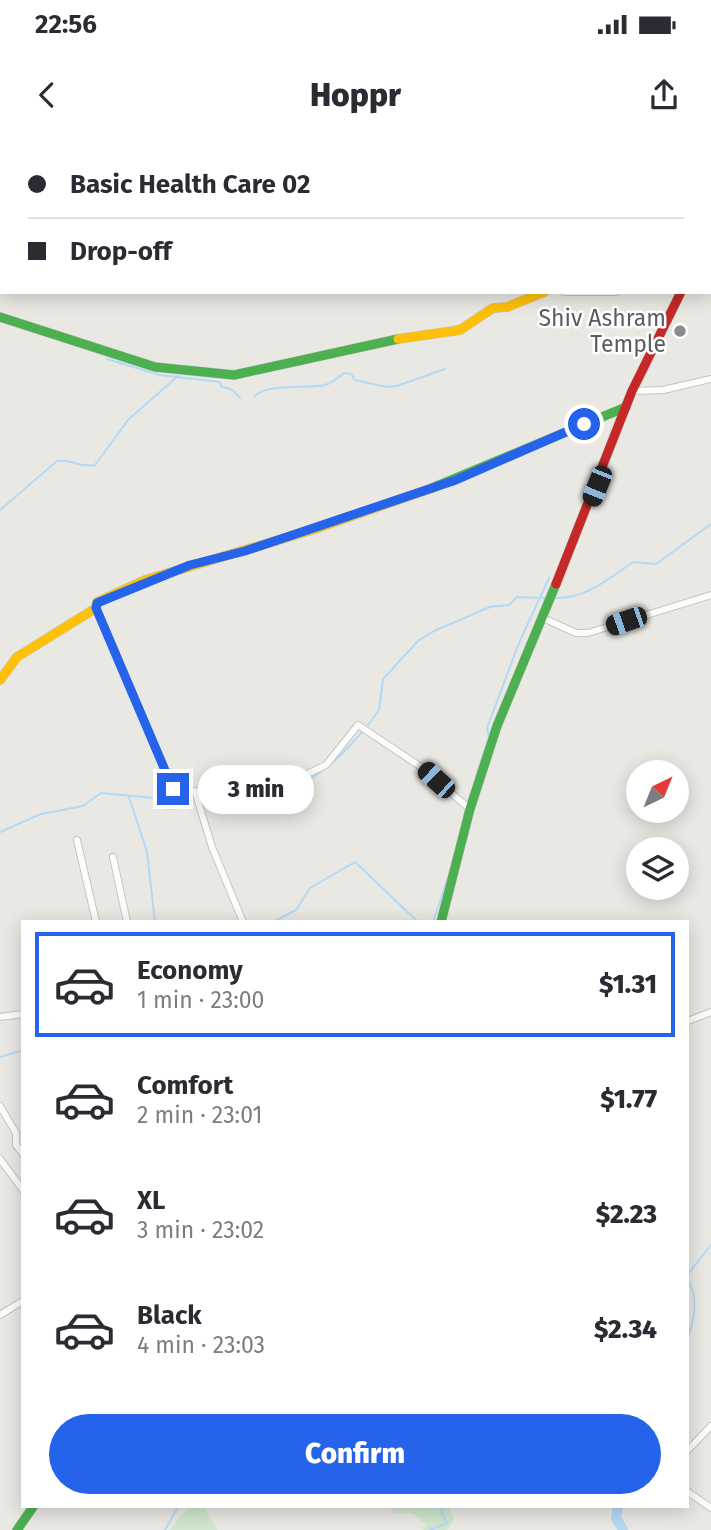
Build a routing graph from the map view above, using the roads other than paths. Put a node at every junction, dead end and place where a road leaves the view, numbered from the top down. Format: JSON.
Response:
{"nodes":[{"id":1,"x":539,"y":294,"type":"edge"},
{"id":2,"x":680,"y":294,"type":"edge"},
{"id":3,"x":0,"y":317,"type":"edge"},
{"id":4,"x":711,"y":379,"type":"edge"},
{"id":5,"x":632,"y":391,"type":"junction"},
{"id":6,"x":626,"y":407,"type":"junction"},
{"id":7,"x":711,"y":595,"type":"edge"},
{"id":8,"x":96,"y":608,"type":"junction"},
{"id":9,"x":543,"y":618,"type":"junction"},
{"id":10,"x":0,"y":680,"type":"edge"},
{"id":11,"x":195,"y":791,"type":"junction"},
{"id":12,"x":470,"y":809,"type":"junction"},
{"id":13,"x":77,"y":841,"type":"dead end"},
{"id":14,"x":113,"y":858,"type":"dead end"},
{"id":15,"x":96,"y":920,"type":"edge"},
{"id":16,"x":127,"y":920,"type":"edge"},
{"id":17,"x":242,"y":920,"type":"edge"},
{"id":18,"x":442,"y":920,"type":"edge"},
{"id":19,"x":711,"y":1012,"type":"edge"},
{"id":20,"x":21,"y":1014,"type":"edge"},
{"id":21,"x":0,"y":1017,"type":"edge"},
{"id":22,"x":689,"y":1021,"type":"edge"},
{"id":23,"x":0,"y":1106,"type":"edge"},
{"id":24,"x":21,"y":1151,"type":"edge"},
{"id":25,"x":0,"y":1159,"type":"edge"},
{"id":26,"x":21,"y":1187,"type":"edge"},
{"id":27,"x":21,"y":1302,"type":"edge"},
{"id":28,"x":0,"y":1315,"type":"edge"},
{"id":29,"x":711,"y":1426,"type":"edge"},
{"id":30,"x":689,"y":1449,"type":"edge"},
{"id":31,"x":689,"y":1493,"type":"edge"},
{"id":32,"x":32,"y":1508,"type":"edge"},
{"id":33,"x":711,"y":1508,"type":"edge"},
{"id":34,"x":17,"y":1530,"type":"edge"}],
"edges":[{"from":1,"to":3,"type":"street"},
{"from":2,"to":5,"type":"street"},
{"from":4,"to":5,"type":"street"},
{"from":5,"to":6,"type":"street"},
{"from":6,"to":8,"type":"street"},
{"from":6,"to":9,"type":"street"},
{"from":7,"to":9,"type":"street"},
{"from":8,"to":10,"type":"street"},
{"from":8,"to":11,"type":"street"},
{"from":9,"to":12,"type":"street"},
{"from":11,"to":12,"type":"street"},
{"from":11,"to":17,"type":"street"},
{"from":12,"to":18,"type":"street"},
{"from":13,"to":15,"type":"street"},
{"from":14,"to":16,"type":"street"},
{"from":19,"to":22,"type":"street"},
{"from":20,"to":21,"type":"street"},
{"from":23,"to":24,"type":"street"},
{"from":25,"to":26,"type":"street"},
{"from":27,"to":28,"type":"street"},
{"from":29,"to":30,"type":"street"},
{"from":31,"to":33,"type":"street"},
{"from":32,"to":34,"type":"street"}]}
